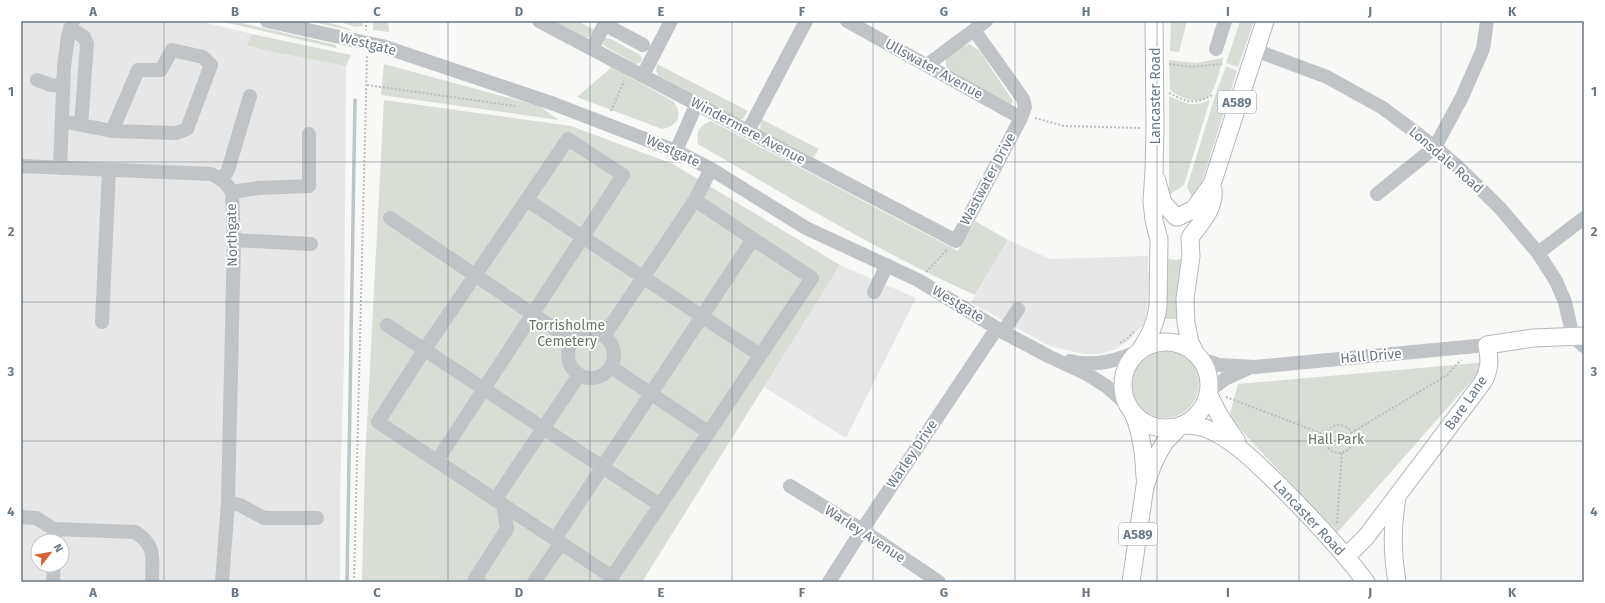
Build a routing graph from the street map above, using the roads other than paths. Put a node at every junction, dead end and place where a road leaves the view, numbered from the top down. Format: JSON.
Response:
{"nodes":[{"id":1,"x":267,"y":21,"type":"edge"},
{"id":2,"x":539,"y":21,"type":"edge"},
{"id":3,"x":671,"y":21,"type":"edge"},
{"id":4,"x":806,"y":21,"type":"edge"},
{"id":5,"x":847,"y":21,"type":"edge"},
{"id":6,"x":986,"y":21,"type":"edge"},
{"id":7,"x":1154,"y":21,"type":"edge"},
{"id":8,"x":1225,"y":21,"type":"edge"},
{"id":9,"x":1265,"y":21,"type":"edge"},
{"id":10,"x":1487,"y":21,"type":"edge"},
{"id":11,"x":605,"y":23,"type":"edge"},
{"id":12,"x":71,"y":25,"type":"edge"},
{"id":13,"x":974,"y":30,"type":"junction"},
{"id":14,"x":643,"y":45,"type":"dead end"},
{"id":15,"x":1216,"y":48,"type":"dead end"},
{"id":16,"x":592,"y":49,"type":"junction"},
{"id":17,"x":1255,"y":50,"type":"junction"},
{"id":18,"x":927,"y":65,"type":"junction"},
{"id":19,"x":643,"y":75,"type":"junction"},
{"id":20,"x":37,"y":80,"type":"dead end"},
{"id":21,"x":63,"y":86,"type":"junction"},
{"id":22,"x":250,"y":96,"type":"dead end"},
{"id":23,"x":697,"y":103,"type":"junction"},
{"id":24,"x":1022,"y":115,"type":"junction"},
{"id":25,"x":62,"y":121,"type":"junction"},
{"id":26,"x":82,"y":125,"type":"junction"},
{"id":27,"x":112,"y":131,"type":"junction"},
{"id":28,"x":748,"y":132,"type":"junction"},
{"id":29,"x":309,"y":134,"type":"dead end"},
{"id":30,"x":1435,"y":147,"type":"junction"},
{"id":31,"x":676,"y":151,"type":"junction"},
{"id":32,"x":21,"y":166,"type":"edge"},
{"id":33,"x":60,"y":168,"type":"junction"},
{"id":34,"x":711,"y":169,"type":"junction"},
{"id":35,"x":109,"y":170,"type":"junction"},
{"id":36,"x":1154,"y":172,"type":"junction"},
{"id":37,"x":222,"y":180,"type":"junction"},
{"id":38,"x":1212,"y":184,"type":"junction"},
{"id":39,"x":232,"y":192,"type":"junction"},
{"id":40,"x":1377,"y":194,"type":"dead end"},
{"id":41,"x":527,"y":200,"type":"junction"},
{"id":42,"x":695,"y":200,"type":"junction"},
{"id":43,"x":1177,"y":217,"type":"junction"},
{"id":44,"x":390,"y":218,"type":"dead end"},
{"id":45,"x":1584,"y":218,"type":"edge"},
{"id":46,"x":583,"y":237,"type":"junction"},
{"id":47,"x":1159,"y":237,"type":"junction"},
{"id":48,"x":1191,"y":237,"type":"junction"},
{"id":49,"x":753,"y":239,"type":"junction"},
{"id":50,"x":234,"y":240,"type":"junction"},
{"id":51,"x":956,"y":241,"type":"joint"},
{"id":52,"x":311,"y":244,"type":"dead end"},
{"id":53,"x":1538,"y":253,"type":"junction"},
{"id":54,"x":887,"y":265,"type":"junction"},
{"id":55,"x":476,"y":275,"type":"junction"},
{"id":56,"x":644,"y":277,"type":"junction"},
{"id":57,"x":874,"y":292,"type":"dead end"},
{"id":58,"x":1018,"y":309,"type":"dead end"},
{"id":59,"x":533,"y":314,"type":"junction"},
{"id":60,"x":702,"y":316,"type":"junction"},
{"id":61,"x":102,"y":322,"type":"dead end"},
{"id":62,"x":387,"y":325,"type":"dead end"},
{"id":63,"x":1000,"y":330,"type":"junction"},
{"id":64,"x":604,"y":336,"type":"junction"},
{"id":65,"x":1580,"y":340,"type":"edge"},
{"id":66,"x":573,"y":341,"type":"junction"},
{"id":67,"x":1481,"y":346,"type":"junction"},
{"id":68,"x":425,"y":349,"type":"junction"},
{"id":69,"x":1140,"y":350,"type":"junction"},
{"id":70,"x":760,"y":355,"type":"junction"},
{"id":71,"x":1048,"y":356,"type":"junction"},
{"id":72,"x":1197,"y":356,"type":"junction"},
{"id":73,"x":611,"y":367,"type":"junction"},
{"id":74,"x":1255,"y":367,"type":"junction"},
{"id":75,"x":579,"y":375,"type":"junction"},
{"id":76,"x":484,"y":389,"type":"junction"},
{"id":77,"x":1212,"y":393,"type":"junction"},
{"id":78,"x":651,"y":394,"type":"junction"},
{"id":79,"x":1132,"y":412,"type":"junction"},
{"id":80,"x":1181,"y":425,"type":"junction"},
{"id":81,"x":543,"y":428,"type":"junction"},
{"id":82,"x":708,"y":432,"type":"junction"},
{"id":83,"x":1249,"y":456,"type":"junction"},
{"id":84,"x":437,"y":461,"type":"junction"},
{"id":85,"x":603,"y":467,"type":"junction"},
{"id":86,"x":790,"y":486,"type":"dead end"},
{"id":87,"x":1145,"y":486,"type":"junction"},
{"id":88,"x":1398,"y":496,"type":"junction"},
{"id":89,"x":228,"y":502,"type":"junction"},
{"id":90,"x":499,"y":502,"type":"junction"},
{"id":91,"x":660,"y":505,"type":"junction"},
{"id":92,"x":21,"y":517,"type":"edge"},
{"id":93,"x":317,"y":518,"type":"dead end"},
{"id":94,"x":862,"y":530,"type":"junction"},
{"id":95,"x":52,"y":533,"type":"edge"},
{"id":96,"x":70,"y":534,"type":"edge"},
{"id":97,"x":558,"y":541,"type":"junction"},
{"id":98,"x":1341,"y":550,"type":"junction"},
{"id":99,"x":613,"y":579,"type":"edge"},
{"id":100,"x":152,"y":582,"type":"edge"},
{"id":101,"x":222,"y":582,"type":"edge"},
{"id":102,"x":480,"y":582,"type":"edge"},
{"id":103,"x":534,"y":582,"type":"edge"},
{"id":104,"x":829,"y":582,"type":"edge"},
{"id":105,"x":939,"y":582,"type":"edge"},
{"id":106,"x":1131,"y":582,"type":"edge"},
{"id":107,"x":1366,"y":582,"type":"edge"},
{"id":108,"x":1397,"y":582,"type":"edge"}],
"edges":[{"from":1,"to":31,"type":"street","name":"Westgate","bridge":true},
{"from":2,"to":16,"type":"street","name":"Windermere Avenue"},
{"from":3,"to":19,"type":"street"},
{"from":4,"to":28,"type":"street"},
{"from":5,"to":18,"type":"street","name":"Ullswater Avenue"},
{"from":6,"to":13,"type":"street"},
{"from":7,"to":36,"type":"main road","name":"Lancaster Road"},
{"from":8,"to":15,"type":"street"},
{"from":9,"to":17,"type":"main road","number":"A589"},
{"from":10,"to":30,"type":"street"},
{"from":11,"to":14,"type":"street"},
{"from":11,"to":16,"type":"street"},
{"from":12,"to":21,"type":"street"},
{"from":12,"to":26,"type":"street"},
{"from":13,"to":18,"type":"street"},
{"from":13,"to":24,"type":"street"},
{"from":16,"to":19,"type":"street","name":"Windermere Avenue"},
{"from":17,"to":30,"type":"street","name":"Lonsdale Road"},
{"from":17,"to":38,"type":"main road","number":"A589"},
{"from":18,"to":24,"type":"street","name":"Ullswater Avenue"},
{"from":19,"to":23,"type":"street","name":"Windermere Avenue"},
{"from":20,"to":21,"type":"street"},
{"from":21,"to":25,"type":"street"},
{"from":22,"to":37,"type":"street"},
{"from":23,"to":28,"type":"street","name":"Windermere Avenue"},
{"from":23,"to":31,"type":"street"},
{"from":24,"to":51,"type":"street","name":"Wastwater Drive"},
{"from":25,"to":26,"type":"street"},
{"from":25,"to":33,"type":"street"},
{"from":26,"to":27,"type":"street"},
{"from":27,"to":27,"type":"street"},
{"from":28,"to":51,"type":"street","name":"Windermere Avenue"},
{"from":29,"to":39,"type":"street"},
{"from":30,"to":40,"type":"street"},
{"from":30,"to":53,"type":"street","name":"Lonsdale Road"},
{"from":31,"to":34,"type":"street","name":"Westgate"},
{"from":32,"to":33,"type":"street"},
{"from":33,"to":35,"type":"street"},
{"from":34,"to":42,"type":"street"},
{"from":34,"to":54,"type":"street","name":"Westgate"},
{"from":35,"to":37,"type":"street"},
{"from":35,"to":61,"type":"street"},
{"from":36,"to":43,"type":"main road","name":"Lancaster Road"},
{"from":36,"to":47,"type":"main road","name":"Lancaster Road"},
{"from":37,"to":39,"type":"street","name":"Northgate"},
{"from":38,"to":43,"type":"main road","number":"A589"},
{"from":38,"to":48,"type":"main road","number":"A589"},
{"from":39,"to":50,"type":"street","name":"Northgate"},
{"from":41,"to":46,"type":"street"},
{"from":41,"to":46,"type":"street"},
{"from":41,"to":55,"type":"street"},
{"from":42,"to":49,"type":"street"},
{"from":42,"to":56,"type":"street"},
{"from":43,"to":47,"type":"main road","number":"A589"},
{"from":43,"to":48,"type":"main road","number":"A589"},
{"from":44,"to":55,"type":"street"},
{"from":45,"to":53,"type":"street"},
{"from":46,"to":56,"type":"street"},
{"from":46,"to":59,"type":"street"},
{"from":47,"to":48,"type":"main road","number":"A589"},
{"from":47,"to":69,"type":"main road","name":"Lancaster Road","number":"A589"},
{"from":48,"to":72,"type":"main road","number":"A589"},
{"from":49,"to":60,"type":"street"},
{"from":49,"to":70,"type":"street"},
{"from":50,"to":52,"type":"street"},
{"from":50,"to":89,"type":"street","name":"Northgate"},
{"from":53,"to":65,"type":"street","name":"Lonsdale Road"},
{"from":54,"to":57,"type":"street"},
{"from":54,"to":63,"type":"street","name":"Westgate"},
{"from":55,"to":59,"type":"street"},
{"from":55,"to":68,"type":"street"},
{"from":56,"to":60,"type":"street"},
{"from":56,"to":64,"type":"street"},
{"from":58,"to":63,"type":"street","name":"Warley Drive"},
{"from":59,"to":66,"type":"street"},
{"from":59,"to":76,"type":"street"},
{"from":60,"to":70,"type":"street"},
{"from":60,"to":78,"type":"street"},
{"from":62,"to":68,"type":"street"},
{"from":63,"to":71,"type":"street","name":"Westgate"},
{"from":63,"to":94,"type":"street","name":"Warley Drive"},
{"from":64,"to":66,"type":"street"},
{"from":64,"to":73,"type":"street"},
{"from":65,"to":67,"type":"main road"},
{"from":66,"to":75,"type":"street"},
{"from":67,"to":74,"type":"street","name":"Hall Drive"},
{"from":67,"to":88,"type":"main road","name":"Bare Lane"},
{"from":68,"to":76,"type":"street"},
{"from":68,"to":84,"type":"street"},
{"from":69,"to":71,"type":"street","name":"Westgate"},
{"from":69,"to":72,"type":"main road"},
{"from":69,"to":79,"type":"main road","number":"A589"},
{"from":70,"to":82,"type":"street"},
{"from":71,"to":79,"type":"street","name":"Westgate"},
{"from":72,"to":74,"type":"street","name":"Hall Drive"},
{"from":72,"to":77,"type":"main road","number":"A589"},
{"from":73,"to":75,"type":"street"},
{"from":73,"to":78,"type":"street"},
{"from":74,"to":77,"type":"street","name":"Hall Drive"},
{"from":75,"to":81,"type":"street"},
{"from":76,"to":81,"type":"street"},
{"from":76,"to":84,"type":"street"},
{"from":77,"to":80,"type":"main road","number":"A589"},
{"from":77,"to":83,"type":"main road","name":"Lancaster Road"},
{"from":78,"to":82,"type":"street"},
{"from":78,"to":85,"type":"street"},
{"from":79,"to":80,"type":"main road"},
{"from":79,"to":87,"type":"main road","number":"A589"},
{"from":80,"to":83,"type":"main road","name":"Lancaster Road"},
{"from":80,"to":87,"type":"main road","number":"A589"},
{"from":81,"to":85,"type":"street"},
{"from":81,"to":90,"type":"street"},
{"from":82,"to":91,"type":"street"},
{"from":83,"to":98,"type":"main road","name":"Lancaster Road"},
{"from":84,"to":90,"type":"street"},
{"from":85,"to":91,"type":"street"},
{"from":85,"to":97,"type":"street"},
{"from":86,"to":94,"type":"street","name":"Warley Avenue"},
{"from":87,"to":106,"type":"main road","number":"A589"},
{"from":88,"to":98,"type":"main road","name":"Bare Lane"},
{"from":88,"to":108,"type":"main road","name":"Bare Lane"},
{"from":89,"to":93,"type":"street"},
{"from":89,"to":101,"type":"street","name":"Northgate"},
{"from":90,"to":97,"type":"street"},
{"from":90,"to":102,"type":"street"},
{"from":91,"to":99,"type":"street"},
{"from":92,"to":95,"type":"street"},
{"from":94,"to":104,"type":"street","name":"Warley Drive"},
{"from":94,"to":105,"type":"street","name":"Warley Avenue"},
{"from":96,"to":100,"type":"street"},
{"from":97,"to":99,"type":"street"},
{"from":97,"to":103,"type":"street"},
{"from":98,"to":107,"type":"main road","name":"Lancaster Road"}]}
